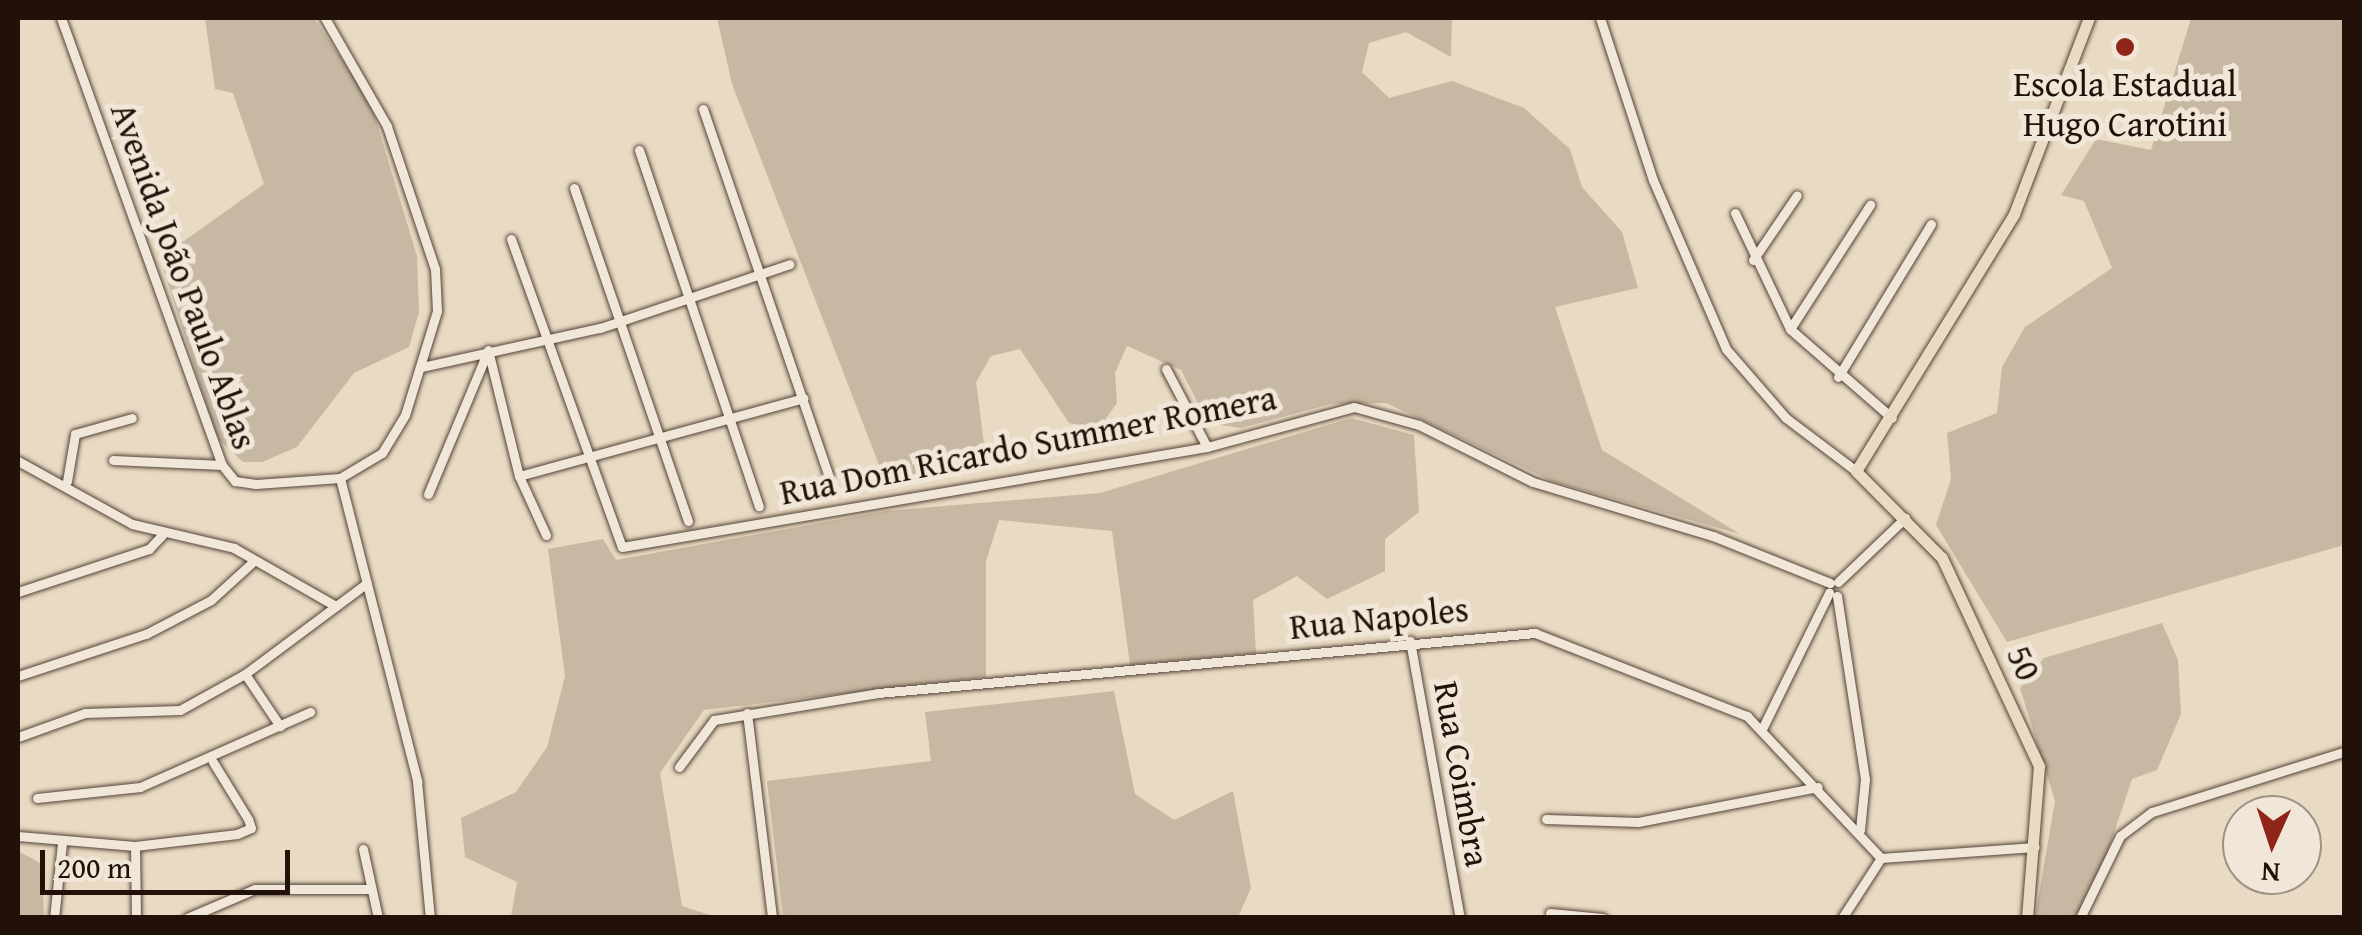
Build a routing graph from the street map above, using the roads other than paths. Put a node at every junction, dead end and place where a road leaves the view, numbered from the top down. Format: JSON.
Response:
{"nodes":[{"id":1,"x":61,"y":18,"type":"edge"},
{"id":2,"x":325,"y":18,"type":"edge"},
{"id":3,"x":1600,"y":18,"type":"edge"},
{"id":4,"x":2089,"y":18,"type":"edge"},
{"id":5,"x":703,"y":109,"type":"dead end"},
{"id":6,"x":639,"y":150,"type":"dead end"},
{"id":7,"x":574,"y":188,"type":"dead end"},
{"id":8,"x":1797,"y":194,"type":"dead end"},
{"id":9,"x":1870,"y":205,"type":"dead end"},
{"id":10,"x":1735,"y":213,"type":"dead end"},
{"id":11,"x":1931,"y":224,"type":"dead end"},
{"id":12,"x":511,"y":238,"type":"dead end"},
{"id":13,"x":1753,"y":260,"type":"junction"},
{"id":14,"x":790,"y":264,"type":"dead end"},
{"id":15,"x":765,"y":272,"type":"junction"},
{"id":16,"x":692,"y":297,"type":"junction"},
{"id":17,"x":626,"y":319,"type":"junction"},
{"id":18,"x":1790,"y":330,"type":"junction"},
{"id":19,"x":550,"y":339,"type":"junction"},
{"id":20,"x":488,"y":350,"type":"junction"},
{"id":21,"x":422,"y":367,"type":"junction"},
{"id":22,"x":1166,"y":369,"type":"dead end"},
{"id":23,"x":1838,"y":377,"type":"junction"},
{"id":24,"x":804,"y":398,"type":"junction"},
{"id":25,"x":132,"y":418,"type":"dead end"},
{"id":26,"x":1892,"y":418,"type":"junction"},
{"id":27,"x":731,"y":419,"type":"junction"},
{"id":28,"x":662,"y":440,"type":"junction"},
{"id":29,"x":1207,"y":448,"type":"junction"},
{"id":30,"x":113,"y":460,"type":"dead end"},
{"id":31,"x":593,"y":460,"type":"junction"},
{"id":32,"x":18,"y":462,"type":"edge"},
{"id":33,"x":222,"y":465,"type":"junction"},
{"id":34,"x":1856,"y":472,"type":"junction"},
{"id":35,"x":828,"y":475,"type":"dead end"},
{"id":36,"x":520,"y":476,"type":"junction"},
{"id":37,"x":340,"y":478,"type":"junction"},
{"id":38,"x":67,"y":480,"type":"junction"},
{"id":39,"x":428,"y":494,"type":"dead end"},
{"id":40,"x":759,"y":506,"type":"dead end"},
{"id":41,"x":1905,"y":518,"type":"junction"},
{"id":42,"x":688,"y":521,"type":"dead end"},
{"id":43,"x":162,"y":535,"type":"junction"},
{"id":44,"x":546,"y":535,"type":"dead end"},
{"id":45,"x":255,"y":560,"type":"junction"},
{"id":46,"x":366,"y":582,"type":"junction"},
{"id":47,"x":1834,"y":589,"type":"junction"},
{"id":48,"x":18,"y":592,"type":"edge"},
{"id":49,"x":334,"y":606,"type":"junction"},
{"id":50,"x":1410,"y":641,"type":"junction"},
{"id":51,"x":245,"y":674,"type":"junction"},
{"id":52,"x":18,"y":676,"type":"edge"},
{"id":53,"x":310,"y":712,"type":"dead end"},
{"id":54,"x":747,"y":713,"type":"junction"},
{"id":55,"x":280,"y":726,"type":"junction"},
{"id":56,"x":1762,"y":729,"type":"junction"},
{"id":57,"x":18,"y":738,"type":"edge"},
{"id":58,"x":2344,"y":752,"type":"edge"},
{"id":59,"x":213,"y":762,"type":"junction"},
{"id":60,"x":679,"y":767,"type":"dead end"},
{"id":61,"x":1818,"y":787,"type":"junction"},
{"id":62,"x":37,"y":798,"type":"dead end"},
{"id":63,"x":1546,"y":819,"type":"dead end"},
{"id":64,"x":1860,"y":830,"type":"junction"},
{"id":65,"x":18,"y":836,"type":"edge"},
{"id":66,"x":62,"y":843,"type":"junction"},
{"id":67,"x":134,"y":846,"type":"junction"},
{"id":68,"x":2035,"y":847,"type":"junction"},
{"id":69,"x":363,"y":849,"type":"dead end"},
{"id":70,"x":1881,"y":858,"type":"junction"},
{"id":71,"x":370,"y":889,"type":"junction"},
{"id":72,"x":1550,"y":913,"type":"dead end"},
{"id":73,"x":54,"y":918,"type":"edge"},
{"id":74,"x":136,"y":918,"type":"edge"},
{"id":75,"x":187,"y":918,"type":"edge"},
{"id":76,"x":378,"y":918,"type":"edge"},
{"id":77,"x":430,"y":918,"type":"edge"},
{"id":78,"x":772,"y":918,"type":"edge"},
{"id":79,"x":1460,"y":918,"type":"edge"},
{"id":80,"x":1602,"y":918,"type":"edge"},
{"id":81,"x":1842,"y":918,"type":"edge"},
{"id":82,"x":2026,"y":918,"type":"edge"},
{"id":83,"x":2080,"y":918,"type":"edge"}],
"edges":[{"from":1,"to":33,"type":"street","name":"Avenida João Paulo Ablas"},
{"from":2,"to":21,"type":"street"},
{"from":3,"to":34,"type":"street"},
{"from":4,"to":26,"type":"main road"},
{"from":5,"to":15,"type":"street"},
{"from":6,"to":16,"type":"street"},
{"from":7,"to":17,"type":"street"},
{"from":8,"to":13,"type":"street"},
{"from":9,"to":18,"type":"street"},
{"from":10,"to":13,"type":"street"},
{"from":11,"to":23,"type":"street"},
{"from":12,"to":19,"type":"street"},
{"from":13,"to":18,"type":"street"},
{"from":14,"to":15,"type":"street"},
{"from":15,"to":16,"type":"street"},
{"from":15,"to":24,"type":"street"},
{"from":16,"to":17,"type":"street"},
{"from":16,"to":27,"type":"street"},
{"from":17,"to":19,"type":"street"},
{"from":17,"to":28,"type":"street"},
{"from":18,"to":23,"type":"street"},
{"from":19,"to":20,"type":"street"},
{"from":19,"to":31,"type":"street"},
{"from":20,"to":21,"type":"street"},
{"from":20,"to":36,"type":"street"},
{"from":20,"to":39,"type":"street"},
{"from":21,"to":37,"type":"street"},
{"from":22,"to":29,"type":"street"},
{"from":23,"to":26,"type":"street"},
{"from":24,"to":27,"type":"street"},
{"from":24,"to":35,"type":"street"},
{"from":25,"to":38,"type":"street"},
{"from":26,"to":34,"type":"main road"},
{"from":27,"to":28,"type":"street"},
{"from":27,"to":40,"type":"street"},
{"from":28,"to":31,"type":"street"},
{"from":28,"to":42,"type":"street"},
{"from":29,"to":31,"type":"street","name":"Rua Dom Ricardo Summer Romera"},
{"from":29,"to":47,"type":"street","name":"Rua Dom Ricardo Summer Romera"},
{"from":30,"to":33,"type":"street"},
{"from":31,"to":36,"type":"street"},
{"from":32,"to":38,"type":"street"},
{"from":33,"to":37,"type":"street","name":"Avenida João Paulo Ablas"},
{"from":34,"to":41,"type":"main road","name":"50"},
{"from":36,"to":44,"type":"street"},
{"from":37,"to":46,"type":"street"},
{"from":38,"to":43,"type":"street"},
{"from":41,"to":47,"type":"street"},
{"from":41,"to":68,"type":"main road","name":"50"},
{"from":43,"to":45,"type":"street"},
{"from":43,"to":48,"type":"street"},
{"from":45,"to":49,"type":"street"},
{"from":45,"to":52,"type":"street"},
{"from":46,"to":49,"type":"street"},
{"from":46,"to":77,"type":"street"},
{"from":47,"to":56,"type":"street"},
{"from":47,"to":64,"type":"street"},
{"from":49,"to":51,"type":"street"},
{"from":50,"to":54,"type":"street","name":"Rua Napoles"},
{"from":50,"to":56,"type":"street","name":"Rua Napoles"},
{"from":50,"to":79,"type":"street","name":"Rua Coimbra"},
{"from":51,"to":55,"type":"street"},
{"from":51,"to":57,"type":"street"},
{"from":53,"to":55,"type":"street"},
{"from":54,"to":60,"type":"street","name":"Rua Napoles"},
{"from":54,"to":78,"type":"street"},
{"from":55,"to":59,"type":"street"},
{"from":56,"to":61,"type":"street","name":"Rua Napoles"},
{"from":58,"to":83,"type":"street"},
{"from":59,"to":62,"type":"street"},
{"from":59,"to":67,"type":"street"},
{"from":61,"to":63,"type":"street"},
{"from":61,"to":64,"type":"street","name":"Rua Napoles"},
{"from":64,"to":70,"type":"street","name":"Rua Napoles"},
{"from":65,"to":66,"type":"street"},
{"from":66,"to":67,"type":"street"},
{"from":66,"to":73,"type":"street"},
{"from":67,"to":74,"type":"street"},
{"from":68,"to":70,"type":"street"},
{"from":68,"to":82,"type":"main road","name":"50"},
{"from":69,"to":71,"type":"street"},
{"from":70,"to":81,"type":"street"},
{"from":71,"to":75,"type":"street"},
{"from":71,"to":76,"type":"street"},
{"from":72,"to":80,"type":"street"}]}
